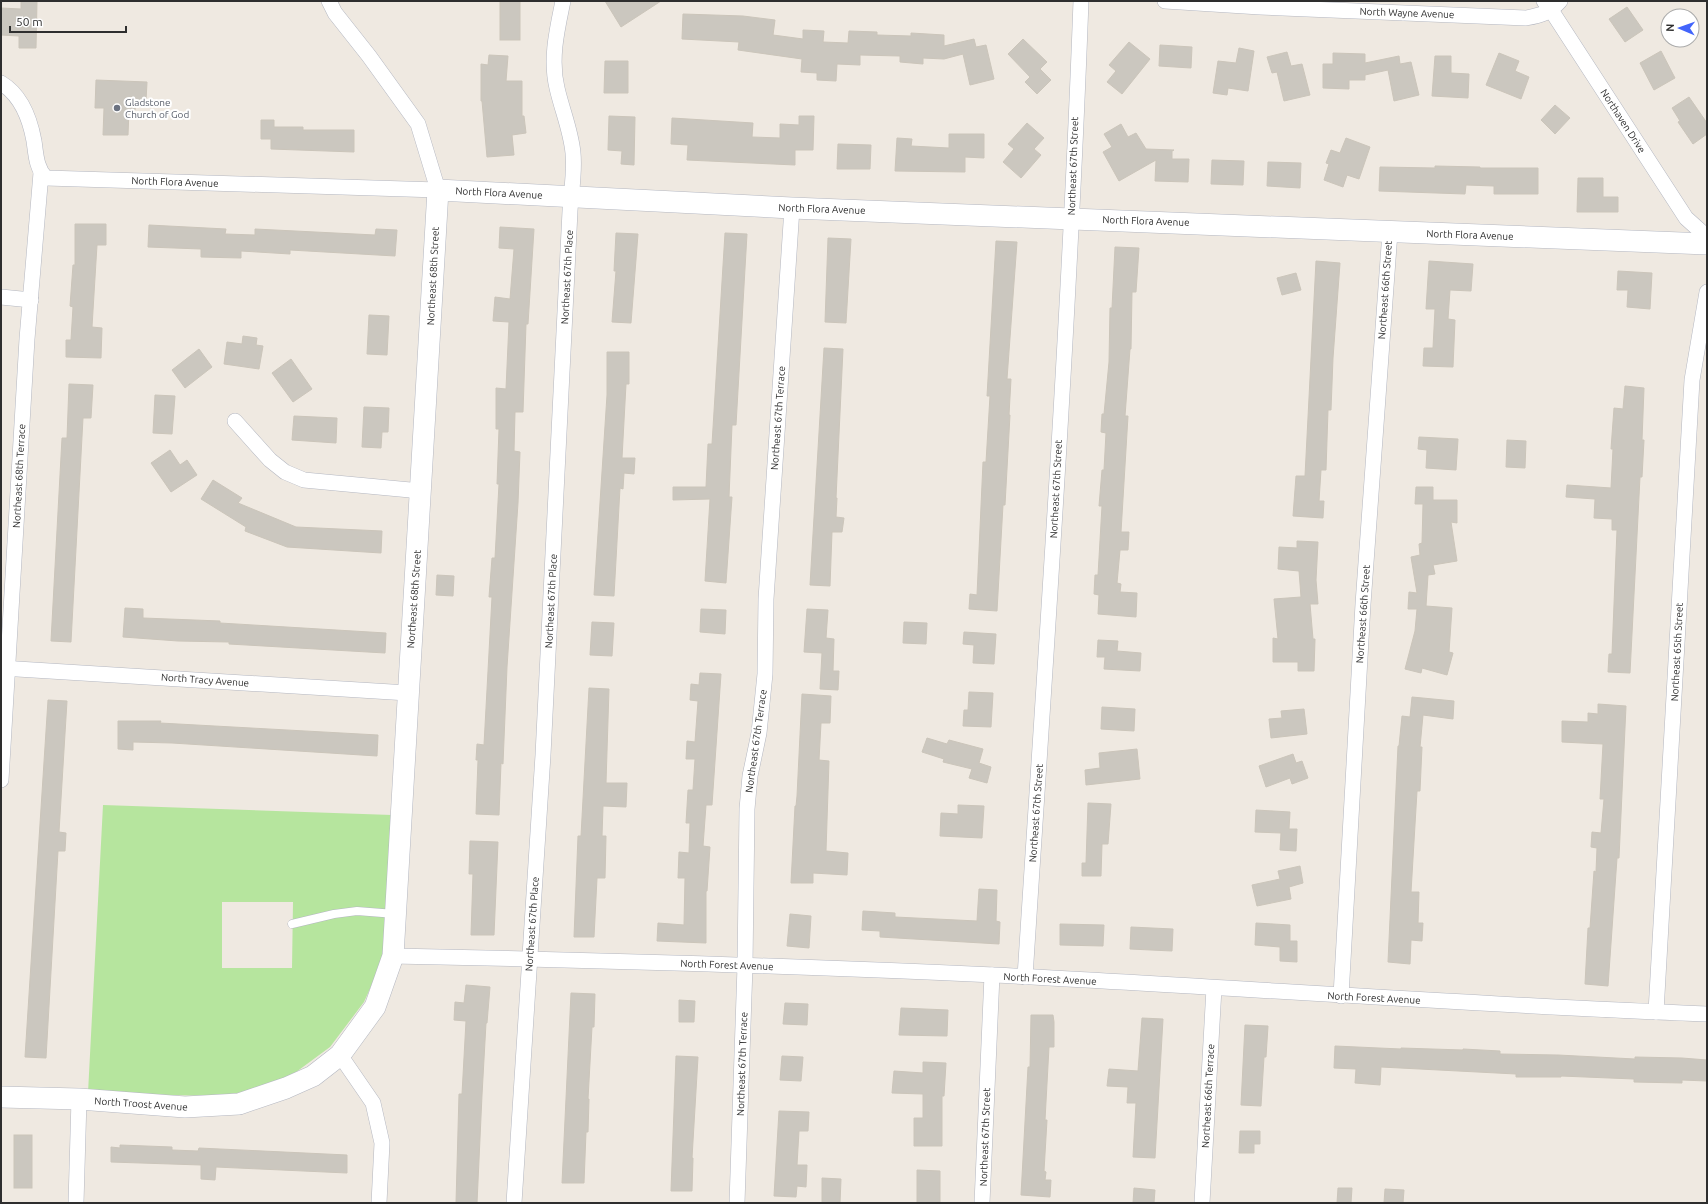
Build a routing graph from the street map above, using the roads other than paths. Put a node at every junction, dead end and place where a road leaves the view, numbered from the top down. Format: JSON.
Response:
{"nodes":[{"id":1,"x":329,"y":1,"type":"edge"},
{"id":2,"x":563,"y":1,"type":"edge"},
{"id":3,"x":1080,"y":1,"type":"edge"},
{"id":4,"x":1165,"y":1,"type":"edge"},
{"id":5,"x":1552,"y":4,"type":"edge"},
{"id":6,"x":1,"y":83,"type":"edge"},
{"id":7,"x":41,"y":173,"type":"junction"},
{"id":8,"x":438,"y":190,"type":"junction"},
{"id":9,"x":571,"y":197,"type":"junction"},
{"id":10,"x":792,"y":208,"type":"junction"},
{"id":11,"x":1071,"y":218,"type":"junction"},
{"id":12,"x":1390,"y":232,"type":"junction"},
{"id":13,"x":1707,"y":237,"type":"edge"},
{"id":14,"x":1707,"y":244,"type":"edge"},
{"id":15,"x":1707,"y":292,"type":"edge"},
{"id":16,"x":1,"y":297,"type":"edge"},
{"id":17,"x":31,"y":300,"type":"junction"},
{"id":18,"x":235,"y":421,"type":"dead end"},
{"id":19,"x":421,"y":491,"type":"junction"},
{"id":20,"x":4,"y":668,"type":"edge"},
{"id":21,"x":408,"y":693,"type":"junction"},
{"id":22,"x":1,"y":780,"type":"edge"},
{"id":23,"x":396,"y":914,"type":"junction"},
{"id":24,"x":292,"y":924,"type":"dead end"},
{"id":25,"x":393,"y":956,"type":"junction"},
{"id":26,"x":530,"y":958,"type":"junction"},
{"id":27,"x":745,"y":966,"type":"junction"},
{"id":28,"x":992,"y":975,"type":"junction"},
{"id":29,"x":1025,"y":977,"type":"junction"},
{"id":30,"x":1214,"y":988,"type":"junction"},
{"id":31,"x":1341,"y":996,"type":"junction"},
{"id":32,"x":1656,"y":1012,"type":"junction"},
{"id":33,"x":1707,"y":1014,"type":"edge"},
{"id":34,"x":340,"y":1055,"type":"junction"},
{"id":35,"x":1,"y":1097,"type":"edge"},
{"id":36,"x":79,"y":1099,"type":"junction"},
{"id":37,"x":76,"y":1203,"type":"edge"},
{"id":38,"x":379,"y":1203,"type":"edge"},
{"id":39,"x":514,"y":1203,"type":"edge"},
{"id":40,"x":737,"y":1203,"type":"edge"},
{"id":41,"x":982,"y":1203,"type":"edge"},
{"id":42,"x":1202,"y":1203,"type":"edge"}],
"edges":[{"from":1,"to":8,"type":"street","name":"Northeast 68th Street"},
{"from":2,"to":9,"type":"street","name":"Northeast 67th Place"},
{"from":3,"to":11,"type":"street","name":"Northeast 67th Street"},
{"from":4,"to":5,"type":"street","name":"North Wayne Avenue"},
{"from":5,"to":13,"type":"street","name":"Northaven Drive"},
{"from":6,"to":7,"type":"street"},
{"from":7,"to":8,"type":"street","name":"North Flora Avenue"},
{"from":7,"to":17,"type":"street","name":"Northeast 68th Terrace"},
{"from":8,"to":9,"type":"street","name":"North Flora Avenue"},
{"from":8,"to":19,"type":"street","name":"Northeast 68th Street"},
{"from":9,"to":10,"type":"street","name":"North Flora Avenue"},
{"from":9,"to":26,"type":"street","name":"Northeast 67th Place"},
{"from":10,"to":11,"type":"street","name":"North Flora Avenue"},
{"from":10,"to":27,"type":"street","name":"Northeast 67th Terrace"},
{"from":11,"to":12,"type":"street","name":"North Flora Avenue"},
{"from":11,"to":29,"type":"street","name":"Northeast 67th Street"},
{"from":12,"to":14,"type":"street","name":"North Flora Avenue"},
{"from":12,"to":31,"type":"street","name":"Northeast 66th Street"},
{"from":15,"to":32,"type":"street","name":"Northeast 65th Street"},
{"from":16,"to":17,"type":"street"},
{"from":17,"to":20,"type":"street","name":"Northeast 68th Terrace"},
{"from":18,"to":19,"type":"street"},
{"from":19,"to":21,"type":"street","name":"Northeast 68th Street"},
{"from":20,"to":21,"type":"street","name":"North Tracy Avenue"},
{"from":20,"to":22,"type":"street","name":"Northeast 68th Terrace"},
{"from":21,"to":23,"type":"street","name":"Northeast 68th Street"},
{"from":23,"to":24,"type":"lane"},
{"from":23,"to":25,"type":"street","name":"Northeast 68th Street"},
{"from":25,"to":26,"type":"street","name":"North Forest Avenue"},
{"from":25,"to":34,"type":"street","name":"Northeast 68th Street"},
{"from":26,"to":27,"type":"street","name":"North Forest Avenue"},
{"from":26,"to":39,"type":"street","name":"Northeast 67th Place"},
{"from":27,"to":28,"type":"street","name":"North Forest Avenue"},
{"from":27,"to":40,"type":"street","name":"Northeast 67th Terrace"},
{"from":28,"to":29,"type":"street","name":"North Forest Avenue"},
{"from":28,"to":41,"type":"street","name":"Northeast 67th Street"},
{"from":29,"to":30,"type":"street","name":"North Forest Avenue"},
{"from":30,"to":31,"type":"street","name":"North Forest Avenue"},
{"from":30,"to":42,"type":"street","name":"Northeast 66th Terrace"},
{"from":31,"to":32,"type":"street","name":"North Forest Avenue"},
{"from":32,"to":33,"type":"street","name":"North Forest Avenue"},
{"from":34,"to":36,"type":"street","name":"North Troost Avenue"},
{"from":34,"to":38,"type":"street"},
{"from":35,"to":36,"type":"street","name":"North Troost Avenue"},
{"from":36,"to":37,"type":"street"}]}
